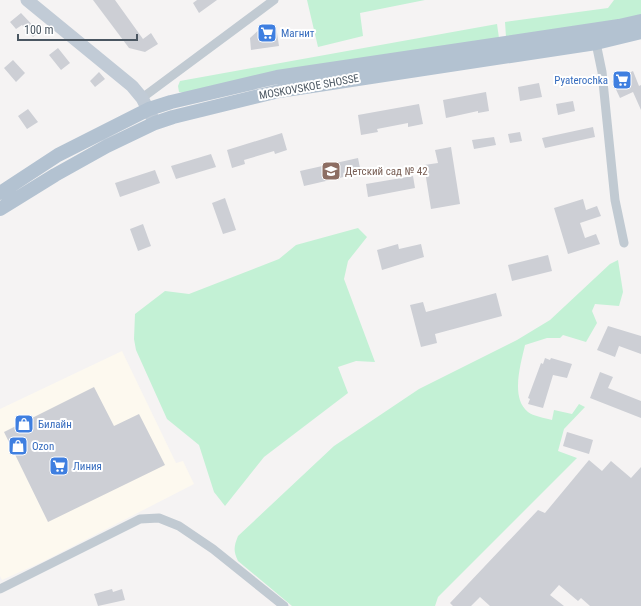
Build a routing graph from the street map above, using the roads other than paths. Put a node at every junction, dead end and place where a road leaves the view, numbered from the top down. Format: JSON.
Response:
{"nodes":[{"id":1,"x":27,"y":0,"type":"edge"},
{"id":2,"x":274,"y":0,"type":"edge"},
{"id":3,"x":641,"y":21,"type":"edge"},
{"id":4,"x":641,"y":32,"type":"edge"},
{"id":5,"x":596,"y":43,"type":"junction"},
{"id":6,"x":145,"y":104,"type":"junction"},
{"id":7,"x":155,"y":123,"type":"junction"},
{"id":8,"x":0,"y":193,"type":"edge"},
{"id":9,"x":0,"y":209,"type":"edge"},
{"id":10,"x":624,"y":244,"type":"dead end"},
{"id":11,"x":0,"y":589,"type":"edge"},
{"id":12,"x":284,"y":606,"type":"edge"}],
"edges":[{"from":1,"to":6,"type":"main road"},
{"from":2,"to":6,"type":"street"},
{"from":3,"to":6,"type":"main road","name":"MOSKOVSKOE SHOSSE"},
{"from":4,"to":5,"type":"main road","name":"MOSKOVSKOE SHOSSE"},
{"from":5,"to":7,"type":"main road","name":"MOSKOVSKOE SHOSSE"},
{"from":5,"to":10,"type":"street"},
{"from":6,"to":7,"type":"main road"},
{"from":6,"to":8,"type":"main road","name":"MOSKOVSKOE SHOSSE"},
{"from":7,"to":9,"type":"main road","name":"MOSKOVSKOE SHOSSE"},
{"from":11,"to":12,"type":"street"}]}
